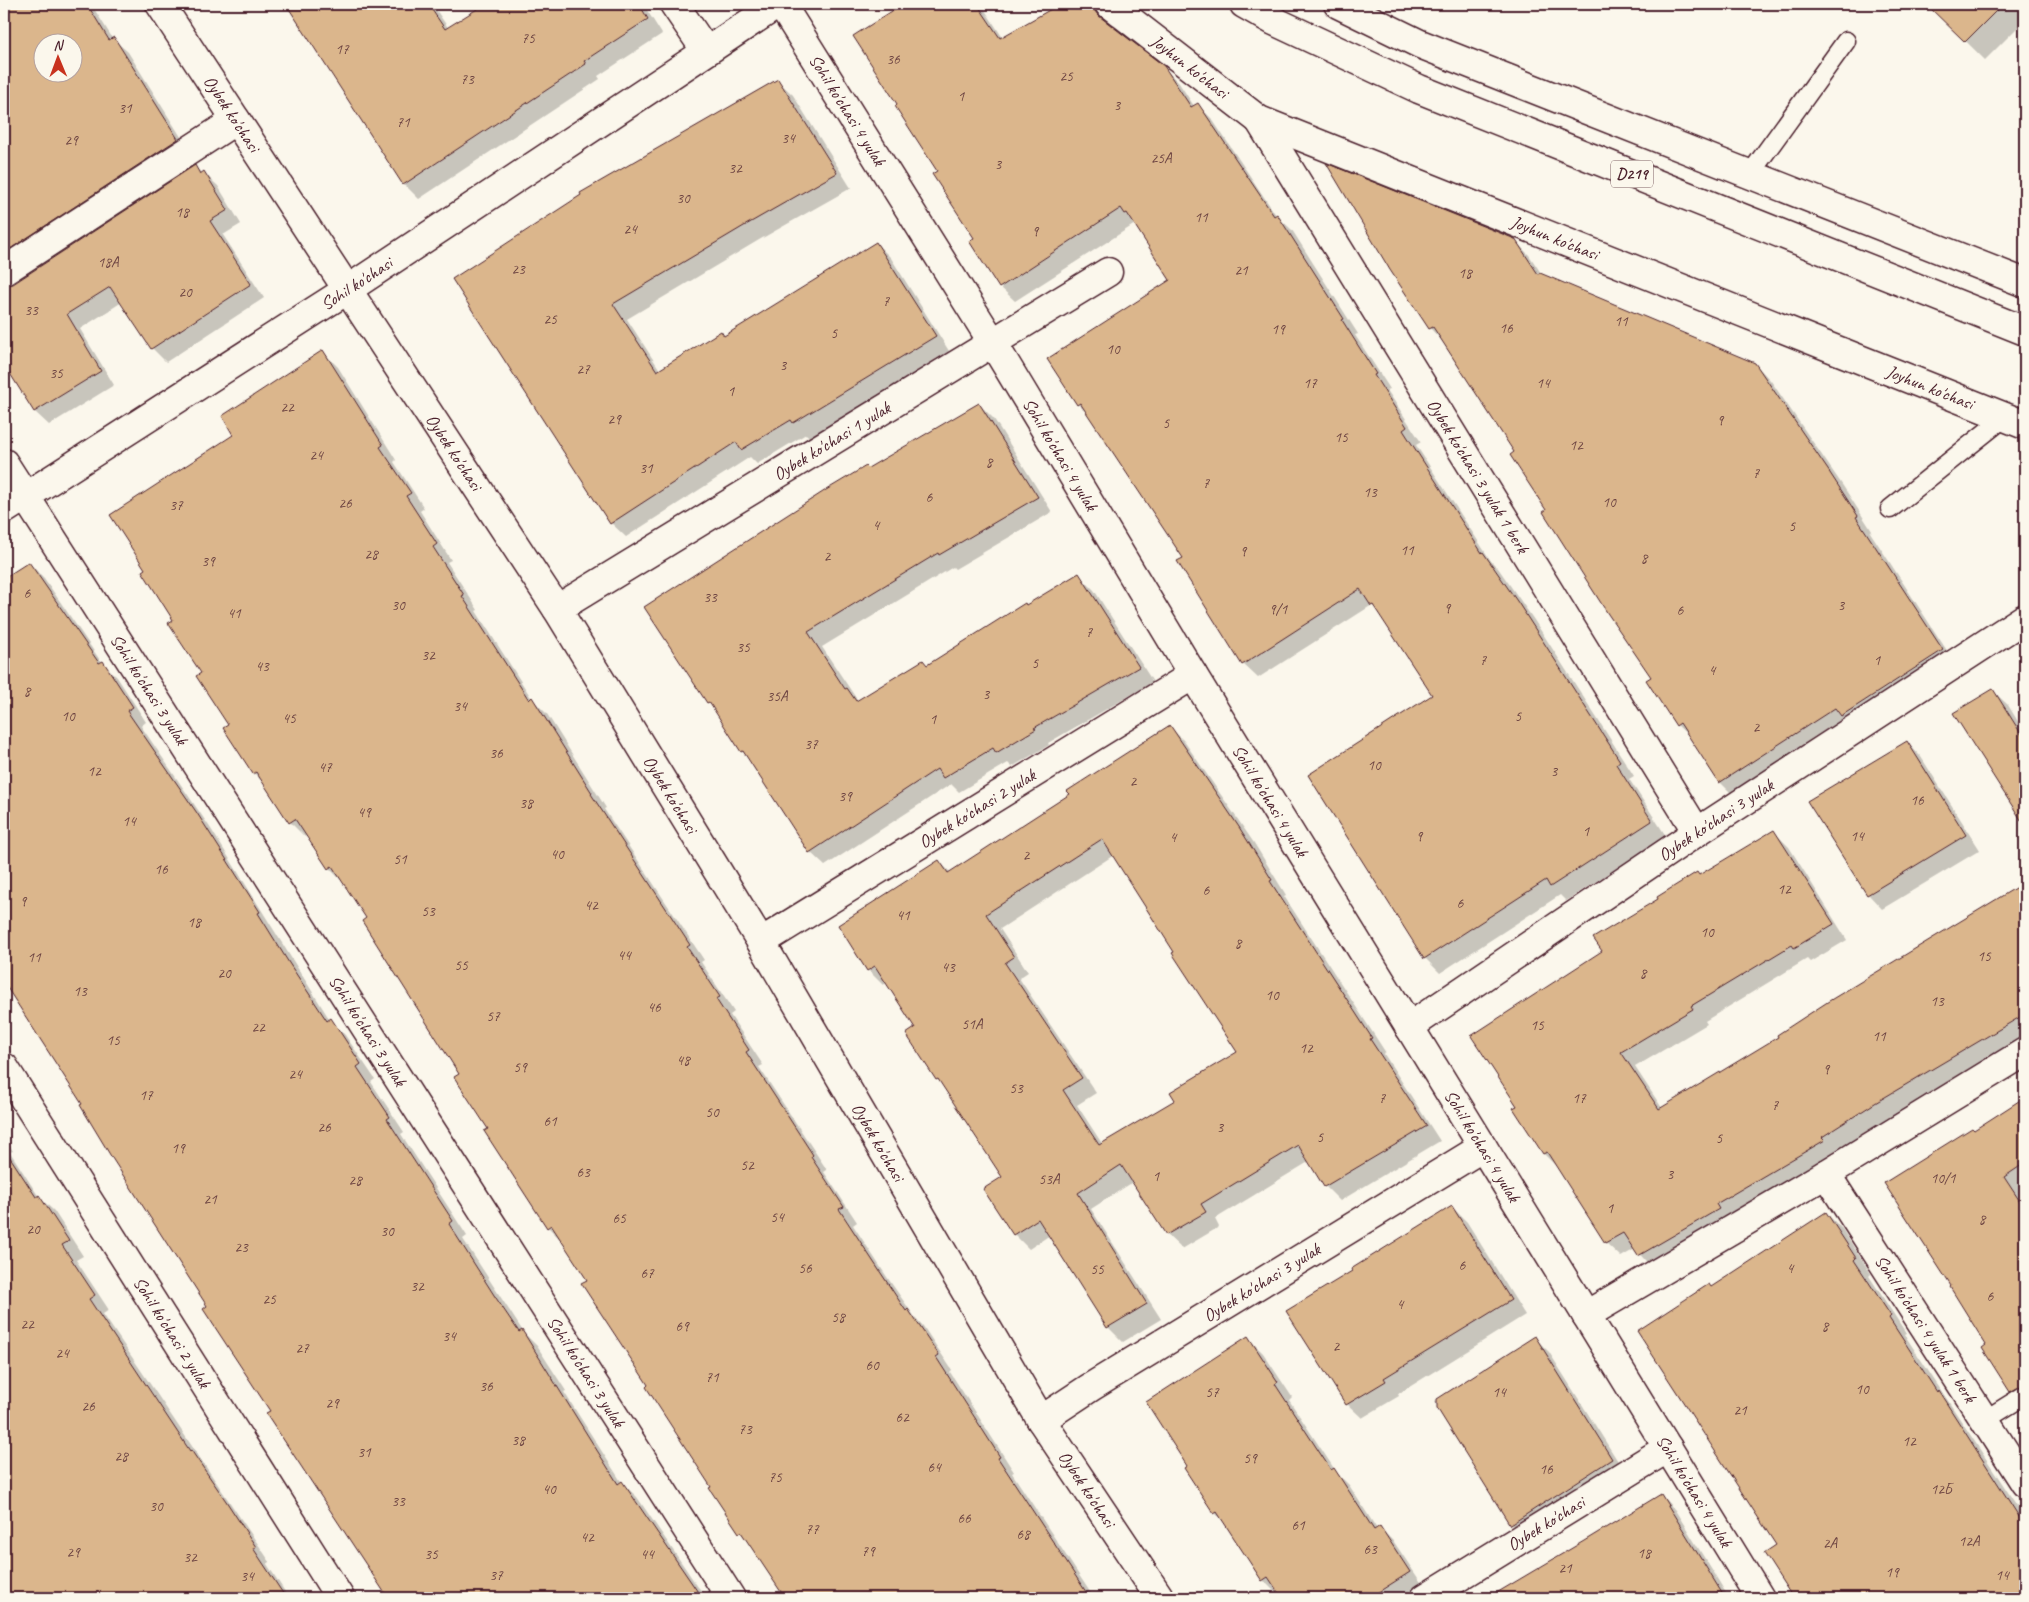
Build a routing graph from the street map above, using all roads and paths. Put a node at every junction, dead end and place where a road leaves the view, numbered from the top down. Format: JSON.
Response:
{"nodes":[{"id":1,"x":160,"y":4,"type":"edge"},
{"id":2,"x":674,"y":4,"type":"edge"},
{"id":3,"x":779,"y":4,"type":"edge"},
{"id":4,"x":1110,"y":4,"type":"edge"},
{"id":5,"x":1244,"y":4,"type":"edge"},
{"id":6,"x":1338,"y":4,"type":"edge"},
{"id":7,"x":1372,"y":10,"type":"edge"},
{"id":8,"x":1846,"y":41,"type":"dead end"},
{"id":9,"x":706,"y":51,"type":"junction"},
{"id":10,"x":236,"y":120,"type":"junction"},
{"id":11,"x":1259,"y":120,"type":"junction"},
{"id":12,"x":1750,"y":174,"type":"junction"},
{"id":13,"x":4,"y":270,"type":"edge"},
{"id":14,"x":1108,"y":272,"type":"dead end"},
{"id":15,"x":2025,"y":283,"type":"edge"},
{"id":16,"x":346,"y":290,"type":"junction"},
{"id":17,"x":2025,"y":331,"type":"edge"},
{"id":18,"x":993,"y":343,"type":"junction"},
{"id":19,"x":2015,"y":421,"type":"edge"},
{"id":20,"x":4,"y":463,"type":"edge"},
{"id":21,"x":14,"y":503,"type":"edge"},
{"id":22,"x":1890,"y":509,"type":"dead end"},
{"id":23,"x":556,"y":609,"type":"junction"},
{"id":24,"x":2025,"y":618,"type":"edge"},
{"id":25,"x":1193,"y":675,"type":"junction"},
{"id":26,"x":1697,"y":832,"type":"junction"},
{"id":27,"x":761,"y":942,"type":"junction"},
{"id":28,"x":1409,"y":1027,"type":"junction"},
{"id":29,"x":2025,"y":1052,"type":"edge"},
{"id":30,"x":4,"y":1066,"type":"edge"},
{"id":31,"x":1483,"y":1147,"type":"junction"},
{"id":32,"x":1826,"y":1174,"type":"junction"},
{"id":33,"x":1586,"y":1315,"type":"junction"},
{"id":34,"x":2025,"y":1396,"type":"edge"},
{"id":35,"x":1041,"y":1420,"type":"junction"},
{"id":36,"x":1985,"y":1420,"type":"junction"},
{"id":37,"x":1668,"y":1448,"type":"junction"},
{"id":38,"x":2025,"y":1483,"type":"edge"},
{"id":39,"x":340,"y":1598,"type":"edge"},
{"id":40,"x":731,"y":1598,"type":"edge"},
{"id":41,"x":1160,"y":1598,"type":"edge"},
{"id":42,"x":1425,"y":1598,"type":"edge"},
{"id":43,"x":1760,"y":1598,"type":"edge"}],
"edges":[{"from":1,"to":10,"type":"street","name":"Oybek ko'chasi"},
{"from":2,"to":9,"type":"street"},
{"from":3,"to":9,"type":"street","name":"Sohil ko'chasi"},
{"from":3,"to":18,"type":"street","name":"Sohil ko'chasi 4 yulak"},
{"from":4,"to":11,"type":"street","name":"Joyhun ko'chasi"},
{"from":5,"to":17,"type":"street","number":"D219"},
{"from":6,"to":7,"type":"street","number":"D219"},
{"from":7,"to":12,"type":"street","number":"D219"},
{"from":8,"to":12,"type":"lane"},
{"from":9,"to":16,"type":"street","name":"Sohil ko'chasi"},
{"from":10,"to":13,"type":"street"},
{"from":10,"to":16,"type":"street","name":"Oybek ko'chasi"},
{"from":11,"to":19,"type":"street","name":"Joyhun ko'chasi"},
{"from":11,"to":26,"type":"street","name":"Oybek ko'chasi 3 yulak 1 berk"},
{"from":12,"to":15,"type":"street","number":"D219"},
{"from":14,"to":18,"type":"street","name":"Oybek ko'chasi 1 yulak"},
{"from":16,"to":21,"type":"street","name":"Sohil ko'chasi"},
{"from":16,"to":23,"type":"street","name":"Oybek ko'chasi"},
{"from":18,"to":23,"type":"street","name":"Oybek ko'chasi 1 yulak"},
{"from":18,"to":25,"type":"street","name":"Sohil ko'chasi 4 yulak"},
{"from":19,"to":22,"type":"lane"},
{"from":20,"to":21,"type":"street","name":"Sohil ko'chasi 3 yulak"},
{"from":21,"to":40,"type":"street","name":"Sohil ko'chasi 3 yulak"},
{"from":23,"to":27,"type":"street","name":"Oybek ko'chasi"},
{"from":24,"to":26,"type":"street","name":"Oybek ko'chasi 3 yulak"},
{"from":25,"to":27,"type":"street","name":"Oybek ko'chasi 2 yulak"},
{"from":25,"to":28,"type":"street","name":"Sohil ko'chasi 4 yulak"},
{"from":26,"to":28,"type":"street","name":"Oybek ko'chasi 3 yulak"},
{"from":27,"to":35,"type":"street","name":"Oybek ko'chasi"},
{"from":28,"to":31,"type":"street","name":"Sohil ko'chasi 4 yulak"},
{"from":29,"to":32,"type":"street"},
{"from":30,"to":39,"type":"street","name":"Sohil ko'chasi 2 yulak"},
{"from":31,"to":33,"type":"street","name":"Sohil ko'chasi 4 yulak"},
{"from":31,"to":35,"type":"street","name":"Oybek ko'chasi 3 yulak"},
{"from":32,"to":33,"type":"street"},
{"from":32,"to":36,"type":"street","name":"Sohil ko'chasi 4 yulak 1 berk"},
{"from":33,"to":37,"type":"street","name":"Sohil ko'chasi 4 yulak"},
{"from":34,"to":36,"type":"lane"},
{"from":35,"to":41,"type":"street","name":"Oybek ko'chasi"},
{"from":36,"to":38,"type":"street","name":"Sohil ko'chasi 4 yulak 1 berk"},
{"from":37,"to":42,"type":"street","name":"Oybek ko'chasi"},
{"from":37,"to":43,"type":"street","name":"Sohil ko'chasi 4 yulak"}]}
